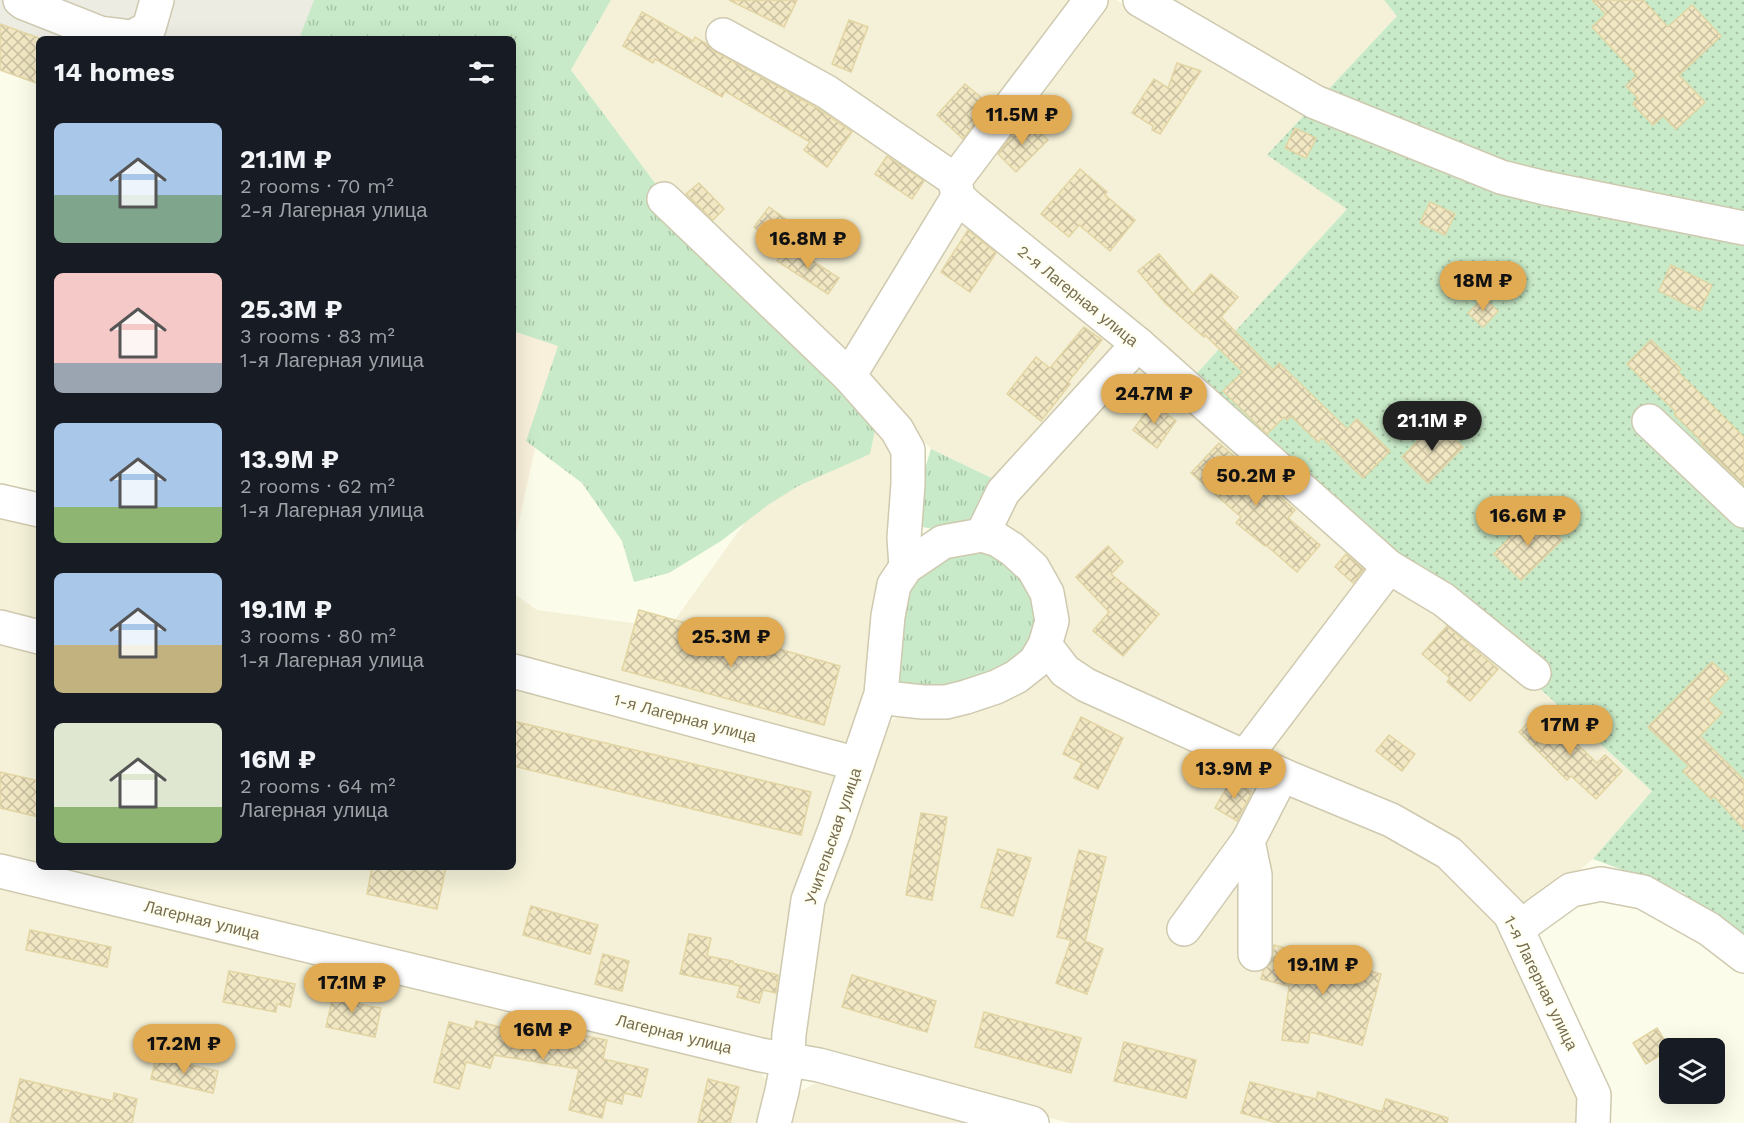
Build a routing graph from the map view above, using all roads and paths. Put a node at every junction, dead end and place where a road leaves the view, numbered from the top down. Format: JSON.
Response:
{"nodes":[{"id":1,"x":20,"y":0,"type":"edge"},
{"id":2,"x":157,"y":0,"type":"edge"},
{"id":3,"x":1092,"y":0,"type":"edge"},
{"id":4,"x":1140,"y":0,"type":"edge"},
{"id":5,"x":723,"y":35,"type":"dead end"},
{"id":6,"x":119,"y":36,"type":"edge"},
{"id":7,"x":135,"y":36,"type":"edge"},
{"id":8,"x":957,"y":188,"type":"junction"},
{"id":9,"x":664,"y":199,"type":"dead end"},
{"id":10,"x":1744,"y":228,"type":"edge"},
{"id":11,"x":1138,"y":344,"type":"junction"},
{"id":12,"x":849,"y":376,"type":"junction"},
{"id":13,"x":1649,"y":421,"type":"dead end"},
{"id":14,"x":0,"y":501,"type":"edge"},
{"id":15,"x":36,"y":509,"type":"edge"},
{"id":16,"x":1744,"y":511,"type":"edge"},
{"id":17,"x":982,"y":535,"type":"junction"},
{"id":18,"x":906,"y":567,"type":"junction"},
{"id":19,"x":1389,"y":567,"type":"junction"},
{"id":20,"x":0,"y":627,"type":"edge"},
{"id":21,"x":36,"y":636,"type":"edge"},
{"id":22,"x":1045,"y":645,"type":"junction"},
{"id":23,"x":516,"y":672,"type":"edge"},
{"id":24,"x":1533,"y":673,"type":"dead end"},
{"id":25,"x":881,"y":694,"type":"junction"},
{"id":26,"x":1245,"y":757,"type":"junction"},
{"id":27,"x":857,"y":765,"type":"junction"},
{"id":28,"x":1282,"y":775,"type":"junction"},
{"id":29,"x":1248,"y":841,"type":"junction"},
{"id":30,"x":0,"y":871,"type":"edge"},
{"id":31,"x":1184,"y":929,"type":"dead end"},
{"id":32,"x":1517,"y":929,"type":"junction"},
{"id":33,"x":1255,"y":954,"type":"dead end"},
{"id":34,"x":1744,"y":956,"type":"edge"},
{"id":35,"x":788,"y":1059,"type":"junction"},
{"id":36,"x":774,"y":1123,"type":"edge"},
{"id":37,"x":1032,"y":1123,"type":"edge"},
{"id":38,"x":1593,"y":1123,"type":"edge"}],
"edges":[{"from":1,"to":6,"type":"street"},
{"from":2,"to":7,"type":"street"},
{"from":3,"to":8,"type":"street"},
{"from":4,"to":10,"type":"street"},
{"from":5,"to":8,"type":"street","name":"2-я Лагерная улица"},
{"from":8,"to":11,"type":"street","name":"2-я Лагерная улица"},
{"from":8,"to":12,"type":"street"},
{"from":9,"to":12,"type":"street"},
{"from":11,"to":17,"type":"street"},
{"from":11,"to":19,"type":"street","name":"2-я Лагерная улица"},
{"from":12,"to":18,"type":"street"},
{"from":13,"to":16,"type":"street"},
{"from":14,"to":15,"type":"street"},
{"from":17,"to":18,"type":"street"},
{"from":17,"to":22,"type":"street"},
{"from":18,"to":25,"type":"street"},
{"from":19,"to":24,"type":"street","name":"2-я Лагерная улица"},
{"from":19,"to":26,"type":"street"},
{"from":20,"to":21,"type":"street"},
{"from":22,"to":25,"type":"street"},
{"from":22,"to":26,"type":"street","name":"1-я Лагерная улица"},
{"from":23,"to":27,"type":"street","name":"1-я Лагерная улица"},
{"from":25,"to":27,"type":"street","name":"Учительская улица"},
{"from":26,"to":28,"type":"street","name":"1-я Лагерная улица"},
{"from":27,"to":35,"type":"street","name":"Учительская улица"},
{"from":28,"to":29,"type":"street"},
{"from":28,"to":32,"type":"street","name":"1-я Лагерная улица"},
{"from":29,"to":31,"type":"street"},
{"from":29,"to":33,"type":"street"},
{"from":30,"to":35,"type":"street","name":"Лагерная улица"},
{"from":32,"to":34,"type":"street"},
{"from":32,"to":38,"type":"street","name":"1-я Лагерная улица"},
{"from":35,"to":36,"type":"street","name":"Учительская улица"},
{"from":35,"to":37,"type":"street","name":"Лагерная улица"}]}
